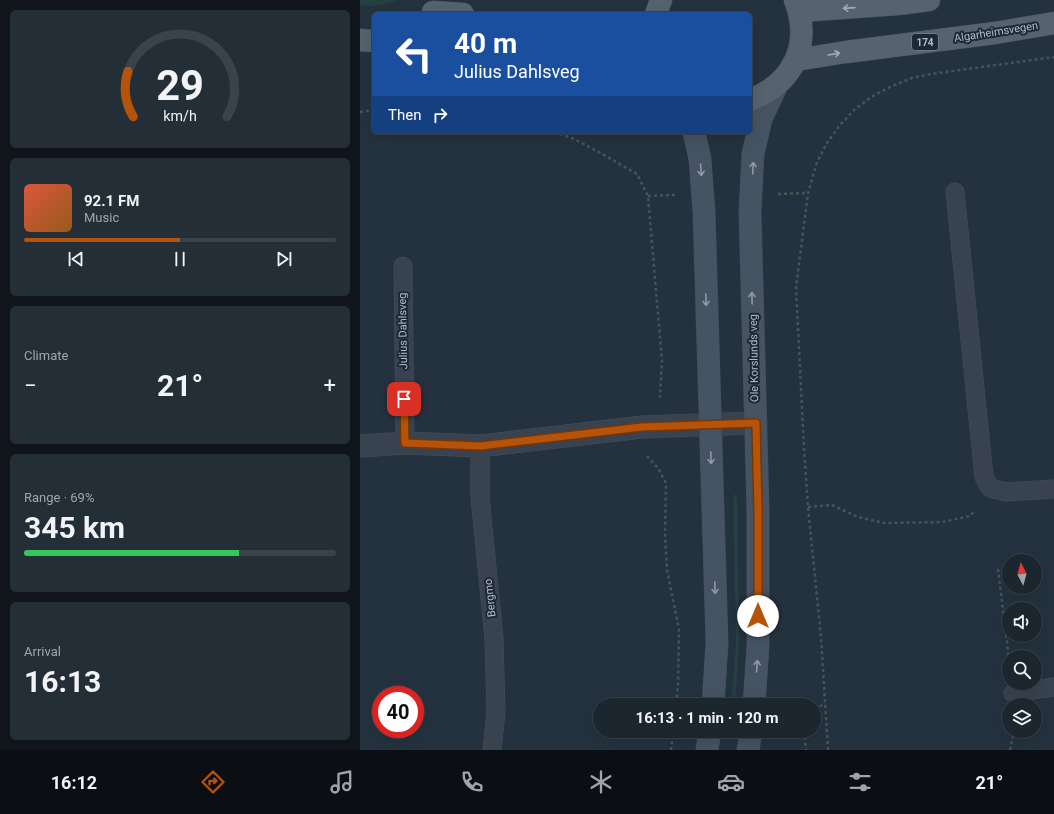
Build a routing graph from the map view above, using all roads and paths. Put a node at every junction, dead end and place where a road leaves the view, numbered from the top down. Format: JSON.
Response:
{"nodes":[{"id":1,"x":661,"y":0,"type":"edge"},
{"id":2,"x":929,"y":0,"type":"edge"},
{"id":3,"x":797,"y":6,"type":"edge"},
{"id":4,"x":435,"y":9,"type":"edge"},
{"id":5,"x":452,"y":12,"type":"edge"},
{"id":6,"x":657,"y":12,"type":"edge"},
{"id":7,"x":1054,"y":22,"type":"edge"},
{"id":8,"x":360,"y":40,"type":"edge"},
{"id":9,"x":372,"y":41,"type":"edge"},
{"id":10,"x":1054,"y":57,"type":"edge"},
{"id":11,"x":796,"y":60,"type":"junction"},
{"id":12,"x":776,"y":87,"type":"junction"},
{"id":13,"x":752,"y":99,"type":"edge"},
{"id":14,"x":372,"y":110,"type":"edge"},
{"id":15,"x":360,"y":112,"type":"edge"},
{"id":16,"x":560,"y":134,"type":"edge"},
{"id":17,"x":694,"y":134,"type":"edge"},
{"id":18,"x":955,"y":192,"type":"dead end"},
{"id":19,"x":808,"y":193,"type":"junction"},
{"id":20,"x":778,"y":194,"type":"dead end"},
{"id":21,"x":681,"y":195,"type":"dead end"},
{"id":22,"x":648,"y":196,"type":"junction"},
{"id":23,"x":403,"y":266,"type":"dead end"},
{"id":24,"x":756,"y":423,"type":"junction"},
{"id":25,"x":710,"y":424,"type":"junction"},
{"id":26,"x":642,"y":427,"type":"junction"},
{"id":27,"x":405,"y":443,"type":"junction"},
{"id":28,"x":360,"y":446,"type":"edge"},
{"id":29,"x":480,"y":446,"type":"junction"},
{"id":30,"x":990,"y":488,"type":"junction"},
{"id":31,"x":1054,"y":489,"type":"edge"},
{"id":32,"x":808,"y":507,"type":"junction"},
{"id":33,"x":998,"y":568,"type":"dead end"},
{"id":34,"x":1008,"y":650,"type":"edge"},
{"id":35,"x":1054,"y":687,"type":"edge"},
{"id":36,"x":1013,"y":693,"type":"dead end"},
{"id":37,"x":677,"y":698,"type":"edge"},
{"id":38,"x":713,"y":698,"type":"edge"},
{"id":39,"x":754,"y":698,"type":"edge"},
{"id":40,"x":826,"y":704,"type":"junction"},
{"id":41,"x":821,"y":706,"type":"edge"},
{"id":42,"x":672,"y":738,"type":"edge"},
{"id":43,"x":709,"y":738,"type":"edge"},
{"id":44,"x":750,"y":738,"type":"edge"},
{"id":45,"x":805,"y":738,"type":"edge"},
{"id":46,"x":1013,"y":738,"type":"edge"},
{"id":47,"x":492,"y":750,"type":"edge"},
{"id":48,"x":671,"y":750,"type":"edge"},
{"id":49,"x":707,"y":750,"type":"edge"},
{"id":50,"x":748,"y":750,"type":"edge"},
{"id":51,"x":806,"y":750,"type":"edge"},
{"id":52,"x":828,"y":750,"type":"edge"},
{"id":53,"x":1010,"y":750,"type":"edge"}],
"edges":[{"from":1,"to":6,"type":"main road"},
{"from":2,"to":3,"type":"main road","one_way":true},
{"from":3,"to":11,"type":"main road"},
{"from":4,"to":5,"type":"main road"},
{"from":11,"to":7,"type":"main road","name":"Algarheimsvegen","number":"174","one_way":true},
{"from":8,"to":9,"type":"main road"},
{"from":10,"to":19,"type":"path"},
{"from":11,"to":12,"type":"main road"},
{"from":12,"to":13,"type":"main road"},
{"from":24,"to":12,"type":"street","name":"Ole Korslunds veg","one_way":true},
{"from":14,"to":15,"type":"path"},
{"from":16,"to":22,"type":"path"},
{"from":17,"to":25,"type":"street","one_way":true},
{"from":18,"to":30,"type":"lane"},
{"from":19,"to":20,"type":"path"},
{"from":19,"to":32,"type":"path"},
{"from":21,"to":22,"type":"path"},
{"from":22,"to":26,"type":"path"},
{"from":23,"to":27,"type":"lane","name":"Julius Dahlsveg"},
{"from":24,"to":25,"type":"street"},
{"from":39,"to":24,"type":"street","name":"Ole Korslunds veg","one_way":true},
{"from":25,"to":26,"type":"street"},
{"from":25,"to":38,"type":"street","one_way":true},
{"from":26,"to":29,"type":"street"},
{"from":26,"to":37,"type":"path"},
{"from":27,"to":28,"type":"street"},
{"from":27,"to":29,"type":"street"},
{"from":29,"to":47,"type":"lane","name":"Bergmo"},
{"from":30,"to":31,"type":"lane"},
{"from":30,"to":32,"type":"path"},
{"from":32,"to":40,"type":"path"},
{"from":33,"to":34,"type":"path"},
{"from":35,"to":36,"type":"lane"},
{"from":40,"to":41,"type":"path"},
{"from":40,"to":52,"type":"path"},
{"from":42,"to":48,"type":"path"},
{"from":43,"to":49,"type":"street"},
{"from":44,"to":50,"type":"street"},
{"from":45,"to":51,"type":"path"},
{"from":46,"to":53,"type":"path"}]}
